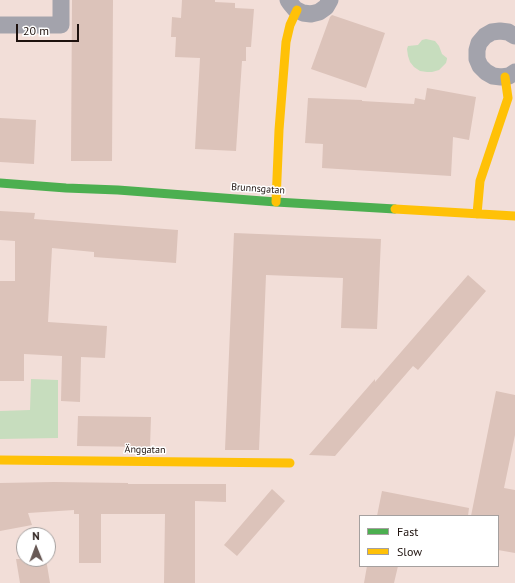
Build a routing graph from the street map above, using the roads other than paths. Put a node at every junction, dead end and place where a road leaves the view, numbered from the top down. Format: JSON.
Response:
{"nodes":[{"id":1,"x":60,"y":0,"type":"edge"},
{"id":2,"x":330,"y":0,"type":"edge"},
{"id":3,"x":293,"y":5,"type":"edge"},
{"id":4,"x":0,"y":25,"type":"edge"},
{"id":5,"x":515,"y":36,"type":"edge"},
{"id":6,"x":510,"y":74,"type":"edge"},
{"id":7,"x":0,"y":183,"type":"edge"},
{"id":8,"x":276,"y":202,"type":"junction"},
{"id":9,"x":477,"y":214,"type":"junction"},
{"id":10,"x":515,"y":216,"type":"edge"},
{"id":11,"x":0,"y":460,"type":"edge"},
{"id":12,"x":290,"y":463,"type":"dead end"}],
"edges":[{"from":1,"to":4,"type":"street"},
{"from":2,"to":3,"type":"street"},
{"from":3,"to":8,"type":"street"},
{"from":5,"to":6,"type":"street"},
{"from":6,"to":9,"type":"street"},
{"from":7,"to":8,"type":"street","name":"Brunnsgatan"},
{"from":8,"to":9,"type":"street","name":"Brunnsgatan"},
{"from":9,"to":10,"type":"street","name":"Brunnsgatan"},
{"from":11,"to":12,"type":"street","name":"Änggatan"}]}
